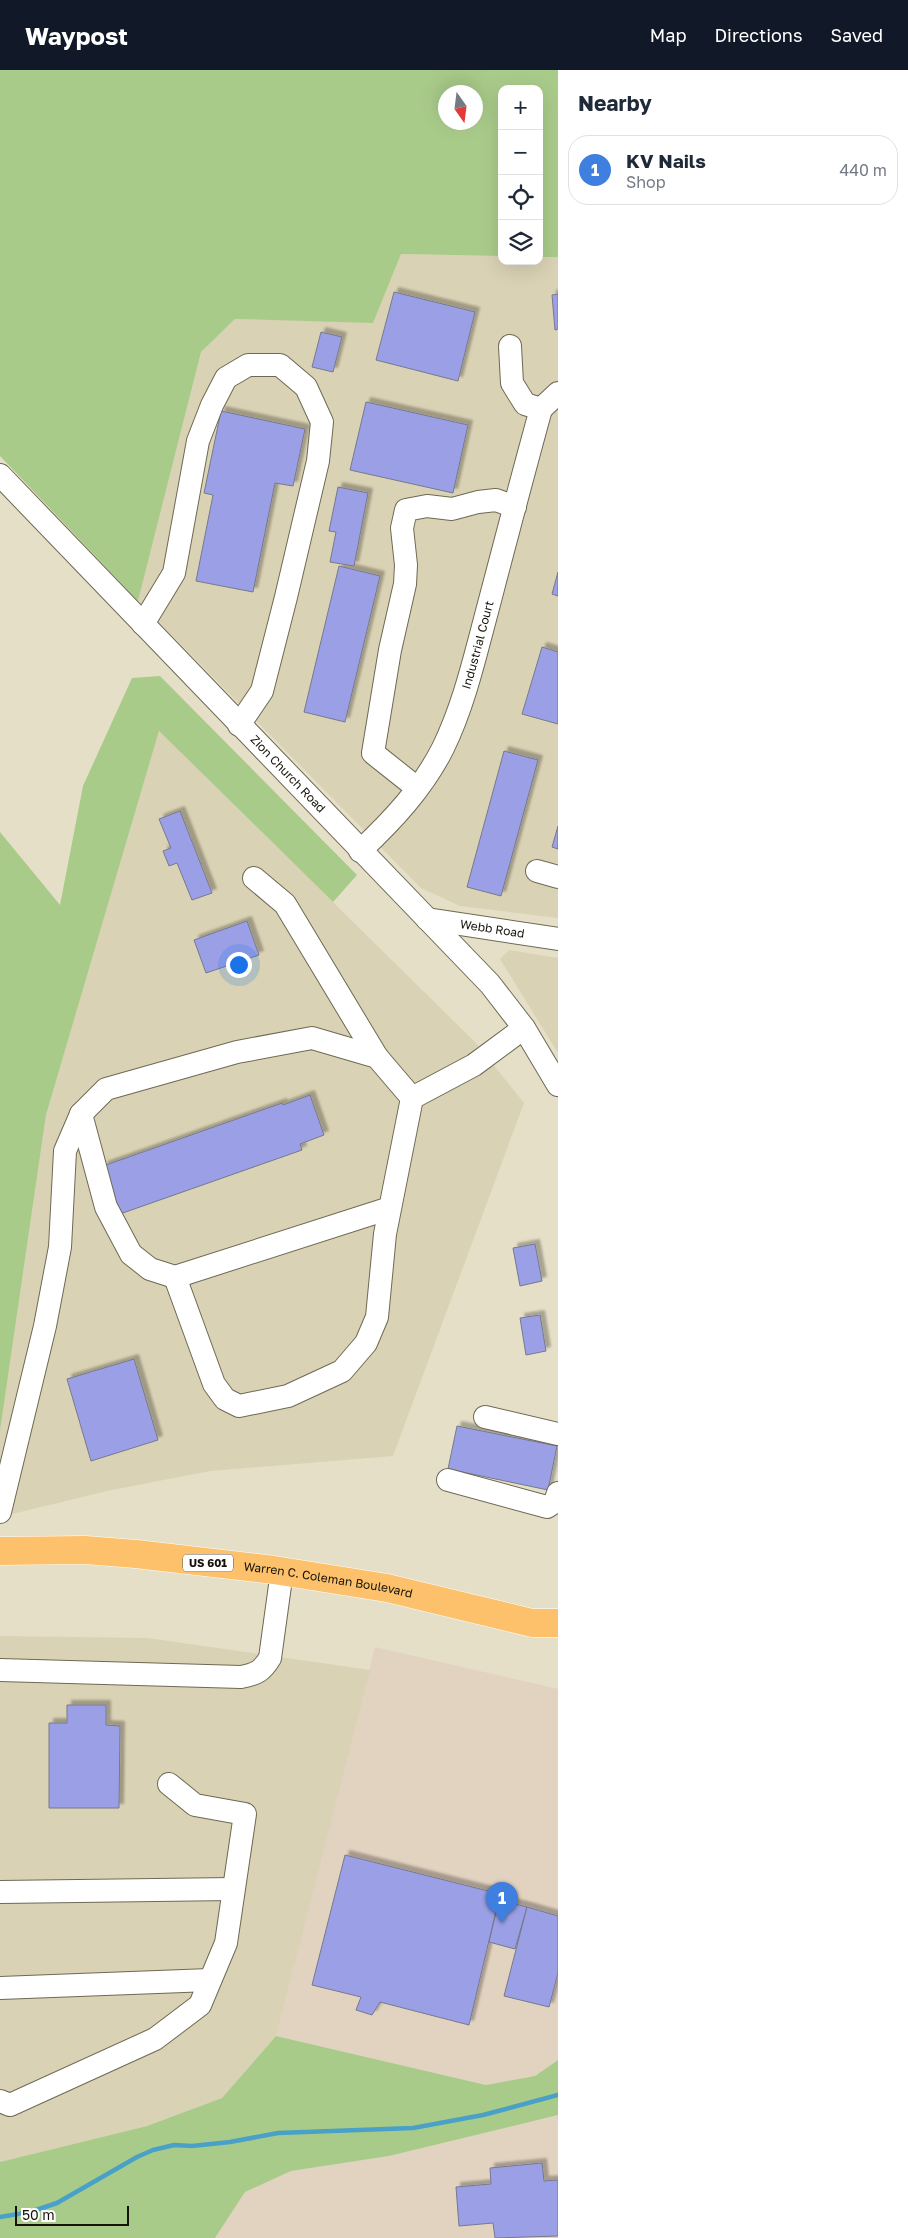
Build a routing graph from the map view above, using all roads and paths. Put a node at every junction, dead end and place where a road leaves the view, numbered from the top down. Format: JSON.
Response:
{"nodes":[{"id":1,"x":510,"y":346,"type":"dead end"},
{"id":2,"x":558,"y":393,"type":"edge"},
{"id":3,"x":541,"y":410,"type":"junction"},
{"id":4,"x":0,"y":475,"type":"edge"},
{"id":5,"x":515,"y":507,"type":"junction"},
{"id":6,"x":143,"y":624,"type":"junction"},
{"id":7,"x":239,"y":725,"type":"junction"},
{"id":8,"x":417,"y":788,"type":"junction"},
{"id":9,"x":360,"y":851,"type":"junction"},
{"id":10,"x":254,"y":878,"type":"dead end"},
{"id":11,"x":427,"y":918,"type":"junction"},
{"id":12,"x":558,"y":939,"type":"edge"},
{"id":13,"x":524,"y":1028,"type":"junction"},
{"id":14,"x":377,"y":1057,"type":"junction"},
{"id":15,"x":556,"y":1079,"type":"edge"},
{"id":16,"x":412,"y":1098,"type":"junction"},
{"id":17,"x":81,"y":1114,"type":"junction"},
{"id":18,"x":390,"y":1208,"type":"junction"},
{"id":19,"x":175,"y":1277,"type":"junction"},
{"id":20,"x":485,"y":1417,"type":"dead end"},
{"id":21,"x":558,"y":1434,"type":"edge"},
{"id":22,"x":448,"y":1480,"type":"dead end"},
{"id":23,"x":558,"y":1493,"type":"edge"},
{"id":24,"x":0,"y":1512,"type":"edge"},
{"id":25,"x":0,"y":1551,"type":"edge"},
{"id":26,"x":282,"y":1571,"type":"junction"},
{"id":27,"x":545,"y":1623,"type":"edge"},
{"id":28,"x":558,"y":1639,"type":"edge"},
{"id":29,"x":0,"y":1670,"type":"edge"},
{"id":30,"x":169,"y":1784,"type":"dead end"},
{"id":31,"x":233,"y":1889,"type":"junction"},
{"id":32,"x":0,"y":1892,"type":"edge"},
{"id":33,"x":210,"y":1980,"type":"junction"},
{"id":34,"x":0,"y":1988,"type":"edge"},
{"id":35,"x":0,"y":2101,"type":"edge"}],
"edges":[{"from":1,"to":3,"type":"street"},
{"from":2,"to":3,"type":"street"},
{"from":3,"to":5,"type":"street","name":"Industrial Court"},
{"from":4,"to":6,"type":"street","name":"Zion Church Road"},
{"from":5,"to":8,"type":"street","name":"Industrial Court"},
{"from":5,"to":8,"type":"street"},
{"from":6,"to":7,"type":"street","name":"Zion Church Road"},
{"from":6,"to":7,"type":"street"},
{"from":7,"to":9,"type":"street","name":"Zion Church Road"},
{"from":8,"to":9,"type":"street","name":"Industrial Court"},
{"from":9,"to":11,"type":"street","name":"Zion Church Road"},
{"from":10,"to":14,"type":"street"},
{"from":11,"to":12,"type":"street","name":"Webb Road"},
{"from":11,"to":13,"type":"street","name":"Zion Church Road"},
{"from":13,"to":15,"type":"street","name":"Zion Church Road"},
{"from":13,"to":16,"type":"street"},
{"from":14,"to":16,"type":"street"},
{"from":14,"to":17,"type":"street"},
{"from":16,"to":18,"type":"street"},
{"from":17,"to":19,"type":"street"},
{"from":17,"to":24,"type":"street"},
{"from":18,"to":19,"type":"street"},
{"from":18,"to":19,"type":"street"},
{"from":20,"to":21,"type":"street"},
{"from":22,"to":23,"type":"street"},
{"from":25,"to":26,"type":"highway","name":"Warren C. Coleman Boulevard","number":"US 601"},
{"from":26,"to":27,"type":"highway","name":"Warren C. Coleman Boulevard","number":"US 601"},
{"from":26,"to":29,"type":"street"},
{"from":27,"to":28,"type":"highway","name":"Warren C. Coleman Boulevard","number":"US 601"},
{"from":30,"to":31,"type":"street"},
{"from":31,"to":32,"type":"street"},
{"from":31,"to":33,"type":"street"},
{"from":33,"to":34,"type":"street"},
{"from":33,"to":35,"type":"street"}]}
